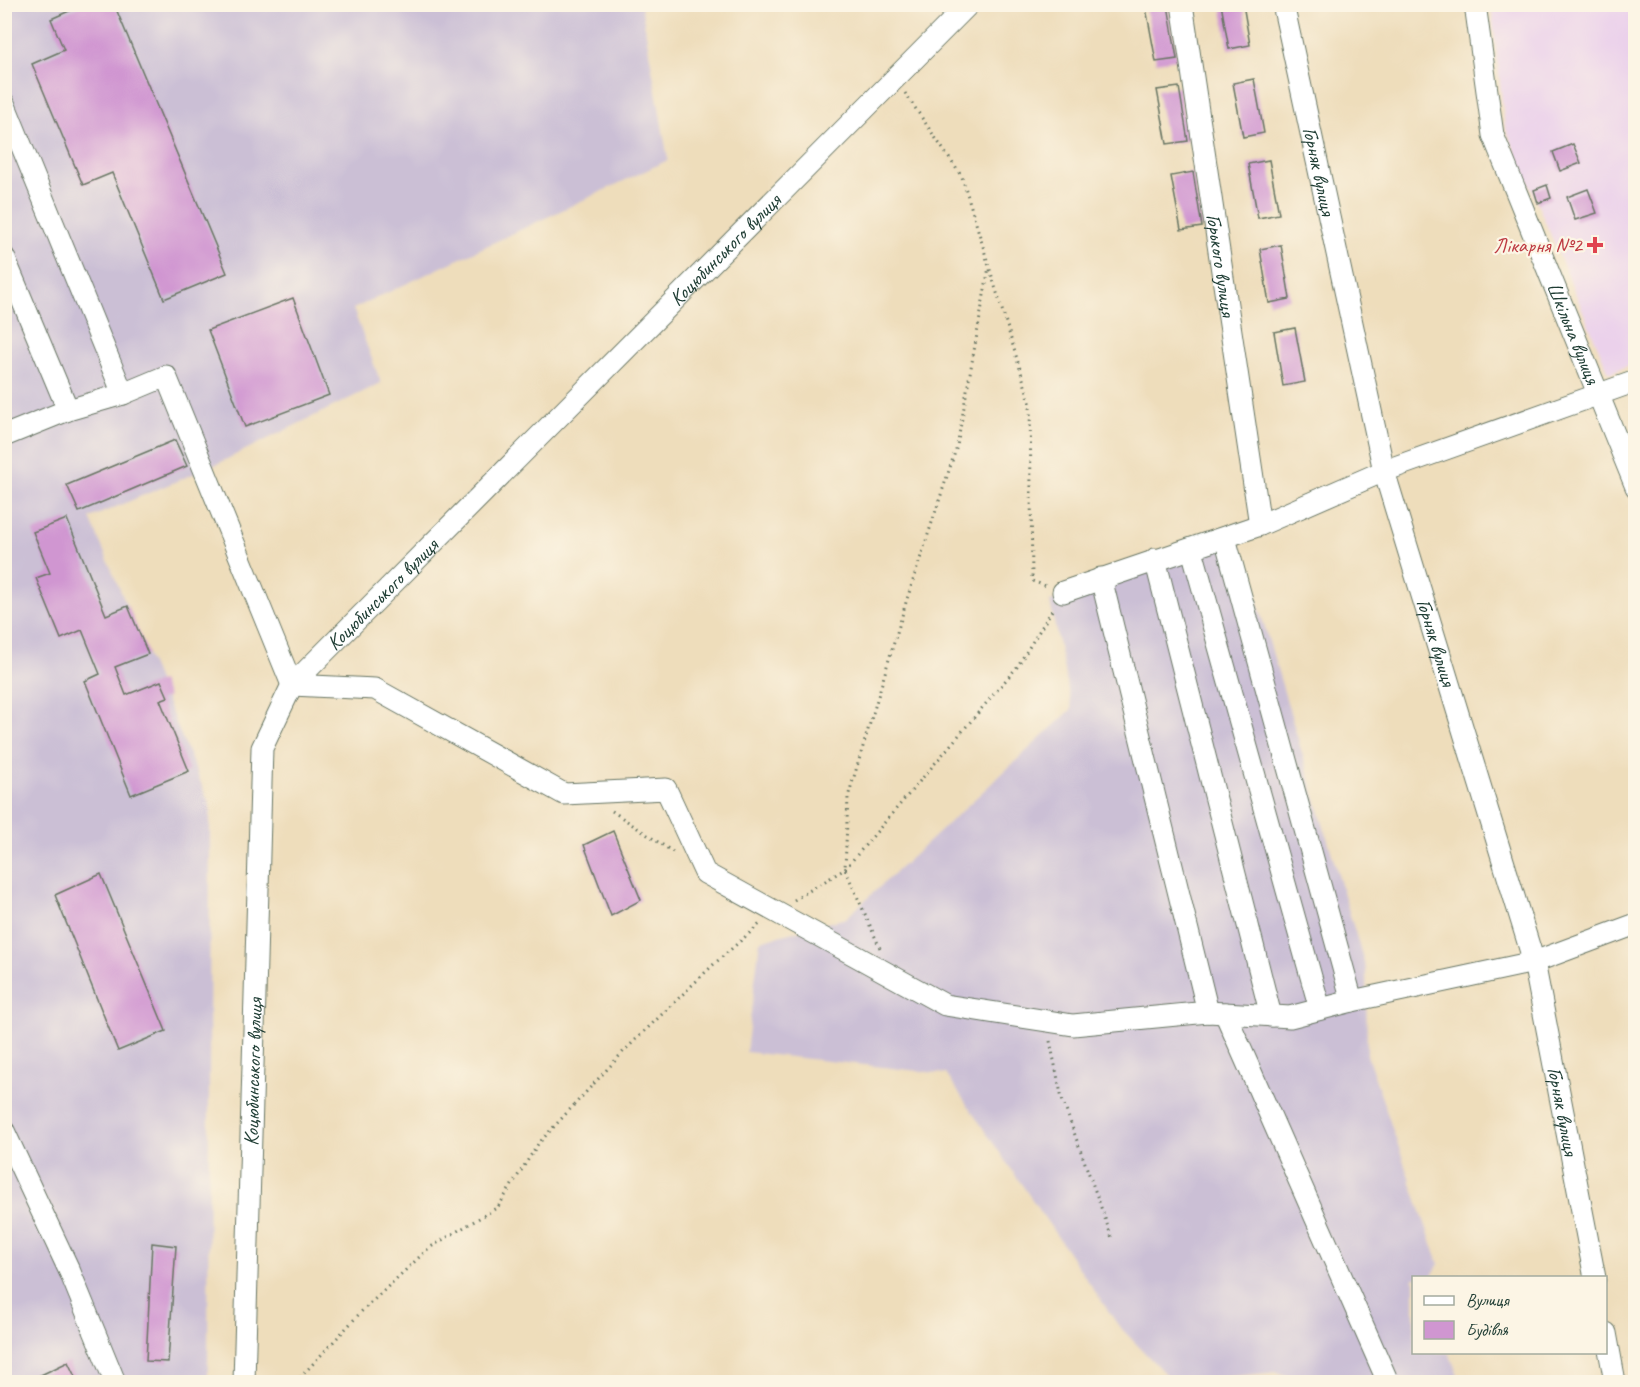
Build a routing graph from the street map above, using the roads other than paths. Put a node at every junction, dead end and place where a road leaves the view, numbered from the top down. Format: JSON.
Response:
{"nodes":[{"id":1,"x":969,"y":4,"type":"edge"},
{"id":2,"x":1182,"y":4,"type":"edge"},
{"id":3,"x":1283,"y":4,"type":"edge"},
{"id":4,"x":1475,"y":4,"type":"edge"},
{"id":5,"x":4,"y":103,"type":"edge"},
{"id":6,"x":4,"y":258,"type":"edge"},
{"id":7,"x":1635,"y":381,"type":"edge"},
{"id":8,"x":123,"y":394,"type":"junction"},
{"id":9,"x":1598,"y":394,"type":"junction"},
{"id":10,"x":68,"y":410,"type":"junction"},
{"id":11,"x":4,"y":436,"type":"edge"},
{"id":12,"x":1384,"y":471,"type":"junction"},
{"id":13,"x":1635,"y":487,"type":"edge"},
{"id":14,"x":1260,"y":525,"type":"junction"},
{"id":15,"x":1225,"y":537,"type":"junction"},
{"id":16,"x":1192,"y":550,"type":"junction"},
{"id":17,"x":1155,"y":559,"type":"junction"},
{"id":18,"x":1101,"y":578,"type":"junction"},
{"id":19,"x":1063,"y":592,"type":"road end"},
{"id":20,"x":292,"y":685,"type":"junction"},
{"id":21,"x":1635,"y":924,"type":"edge"},
{"id":22,"x":1534,"y":962,"type":"junction"},
{"id":23,"x":1352,"y":1001,"type":"junction"},
{"id":24,"x":1320,"y":1010,"type":"junction"},
{"id":25,"x":1217,"y":1013,"type":"junction"},
{"id":26,"x":1271,"y":1016,"type":"junction"},
{"id":27,"x":4,"y":1131,"type":"edge"},
{"id":28,"x":1595,"y":1276,"type":"edge"},
{"id":29,"x":1607,"y":1343,"type":"edge"},
{"id":30,"x":115,"y":1383,"type":"edge"},
{"id":31,"x":244,"y":1383,"type":"edge"},
{"id":32,"x":1388,"y":1383,"type":"edge"},
{"id":33,"x":1615,"y":1383,"type":"edge"}],
"edges":[{"from":1,"to":20,"type":"street","name":"Коцюбинського вулиця"},
{"from":2,"to":14,"type":"street","name":"Горького вулиця"},
{"from":3,"to":12,"type":"street","name":"Горняк вулиця"},
{"from":4,"to":9,"type":"street","name":"Шкільна вулиця"},
{"from":5,"to":8,"type":"street"},
{"from":6,"to":10,"type":"street"},
{"from":7,"to":9,"type":"street"},
{"from":8,"to":10,"type":"street"},
{"from":8,"to":20,"type":"street"},
{"from":9,"to":12,"type":"street"},
{"from":9,"to":13,"type":"street","name":"Шкільна вулиця"},
{"from":10,"to":11,"type":"street"},
{"from":12,"to":14,"type":"street"},
{"from":12,"to":22,"type":"street","name":"Горняк вулиця"},
{"from":14,"to":15,"type":"street"},
{"from":15,"to":16,"type":"street"},
{"from":15,"to":23,"type":"street"},
{"from":16,"to":17,"type":"street"},
{"from":16,"to":24,"type":"street"},
{"from":17,"to":18,"type":"street"},
{"from":17,"to":26,"type":"street"},
{"from":18,"to":19,"type":"street"},
{"from":18,"to":25,"type":"street"},
{"from":20,"to":25,"type":"street"},
{"from":20,"to":31,"type":"street","name":"Коцюбинського вулиця"},
{"from":21,"to":22,"type":"street"},
{"from":22,"to":23,"type":"street"},
{"from":22,"to":28,"type":"street","name":"Горняк вулиця"},
{"from":23,"to":24,"type":"street"},
{"from":24,"to":26,"type":"street"},
{"from":25,"to":26,"type":"street"},
{"from":25,"to":32,"type":"street"},
{"from":27,"to":30,"type":"street"},
{"from":29,"to":33,"type":"street"}]}
